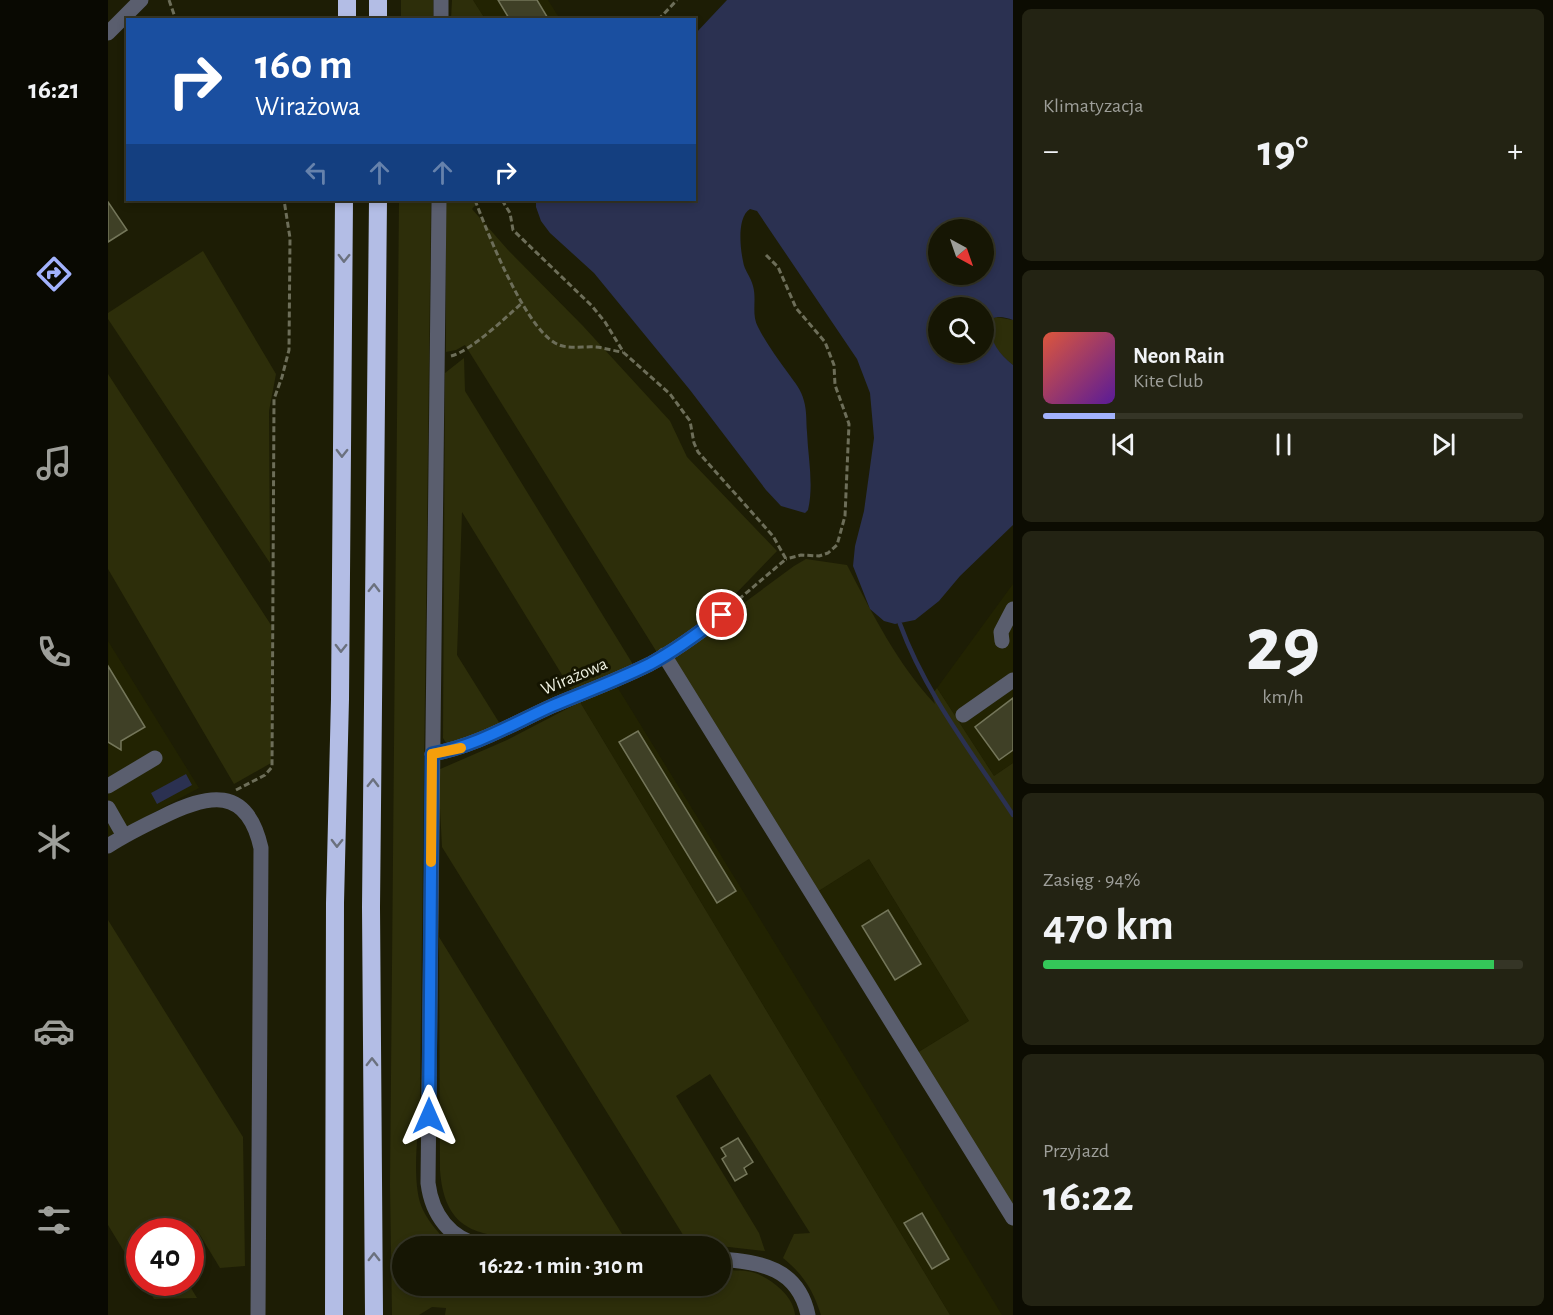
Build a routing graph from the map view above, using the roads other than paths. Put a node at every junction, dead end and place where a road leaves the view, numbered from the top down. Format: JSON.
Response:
{"nodes":[{"id":1,"x":141,"y":0,"type":"edge"},
{"id":2,"x":347,"y":0,"type":"edge"},
{"id":3,"x":378,"y":0,"type":"edge"},
{"id":4,"x":441,"y":0,"type":"edge"},
{"id":5,"x":347,"y":18,"type":"edge"},
{"id":6,"x":378,"y":18,"type":"edge"},
{"id":7,"x":441,"y":18,"type":"edge"},
{"id":8,"x":108,"y":33,"type":"edge"},
{"id":9,"x":345,"y":201,"type":"edge"},
{"id":10,"x":378,"y":201,"type":"edge"},
{"id":11,"x":439,"y":201,"type":"edge"},
{"id":12,"x":1013,"y":609,"type":"edge"},
{"id":13,"x":722,"y":615,"type":"road end"},
{"id":14,"x":1002,"y":641,"type":"dead end"},
{"id":15,"x":664,"y":655,"type":"junction"},
{"id":16,"x":1013,"y":680,"type":"edge"},
{"id":17,"x":963,"y":715,"type":"dead end"},
{"id":18,"x":432,"y":754,"type":"junction"},
{"id":19,"x":155,"y":758,"type":"dead end"},
{"id":20,"x":108,"y":786,"type":"edge"},
{"id":21,"x":108,"y":808,"type":"edge"},
{"id":22,"x":124,"y":836,"type":"junction"},
{"id":23,"x":108,"y":846,"type":"edge"},
{"id":24,"x":1013,"y":1218,"type":"edge"},
{"id":25,"x":458,"y":1236,"type":"edge"},
{"id":26,"x":731,"y":1261,"type":"edge"},
{"id":27,"x":258,"y":1315,"type":"edge"},
{"id":28,"x":334,"y":1315,"type":"edge"},
{"id":29,"x":374,"y":1315,"type":"edge"},
{"id":30,"x":808,"y":1315,"type":"edge"}],
"edges":[{"from":1,"to":8,"type":"street"},
{"from":2,"to":5,"type":"highway"},
{"from":3,"to":6,"type":"highway"},
{"from":4,"to":7,"type":"street"},
{"from":9,"to":28,"type":"highway","one_way":true},
{"from":29,"to":10,"type":"highway","one_way":true},
{"from":11,"to":18,"type":"street"},
{"from":12,"to":14,"type":"street"},
{"from":13,"to":15,"type":"street","name":"Wirażowa"},
{"from":15,"to":18,"type":"street","name":"Wirażowa"},
{"from":15,"to":24,"type":"street"},
{"from":16,"to":17,"type":"street"},
{"from":18,"to":25,"type":"street"},
{"from":19,"to":20,"type":"street"},
{"from":21,"to":22,"type":"street"},
{"from":22,"to":23,"type":"street"},
{"from":22,"to":27,"type":"street"},
{"from":26,"to":30,"type":"street"}]}
